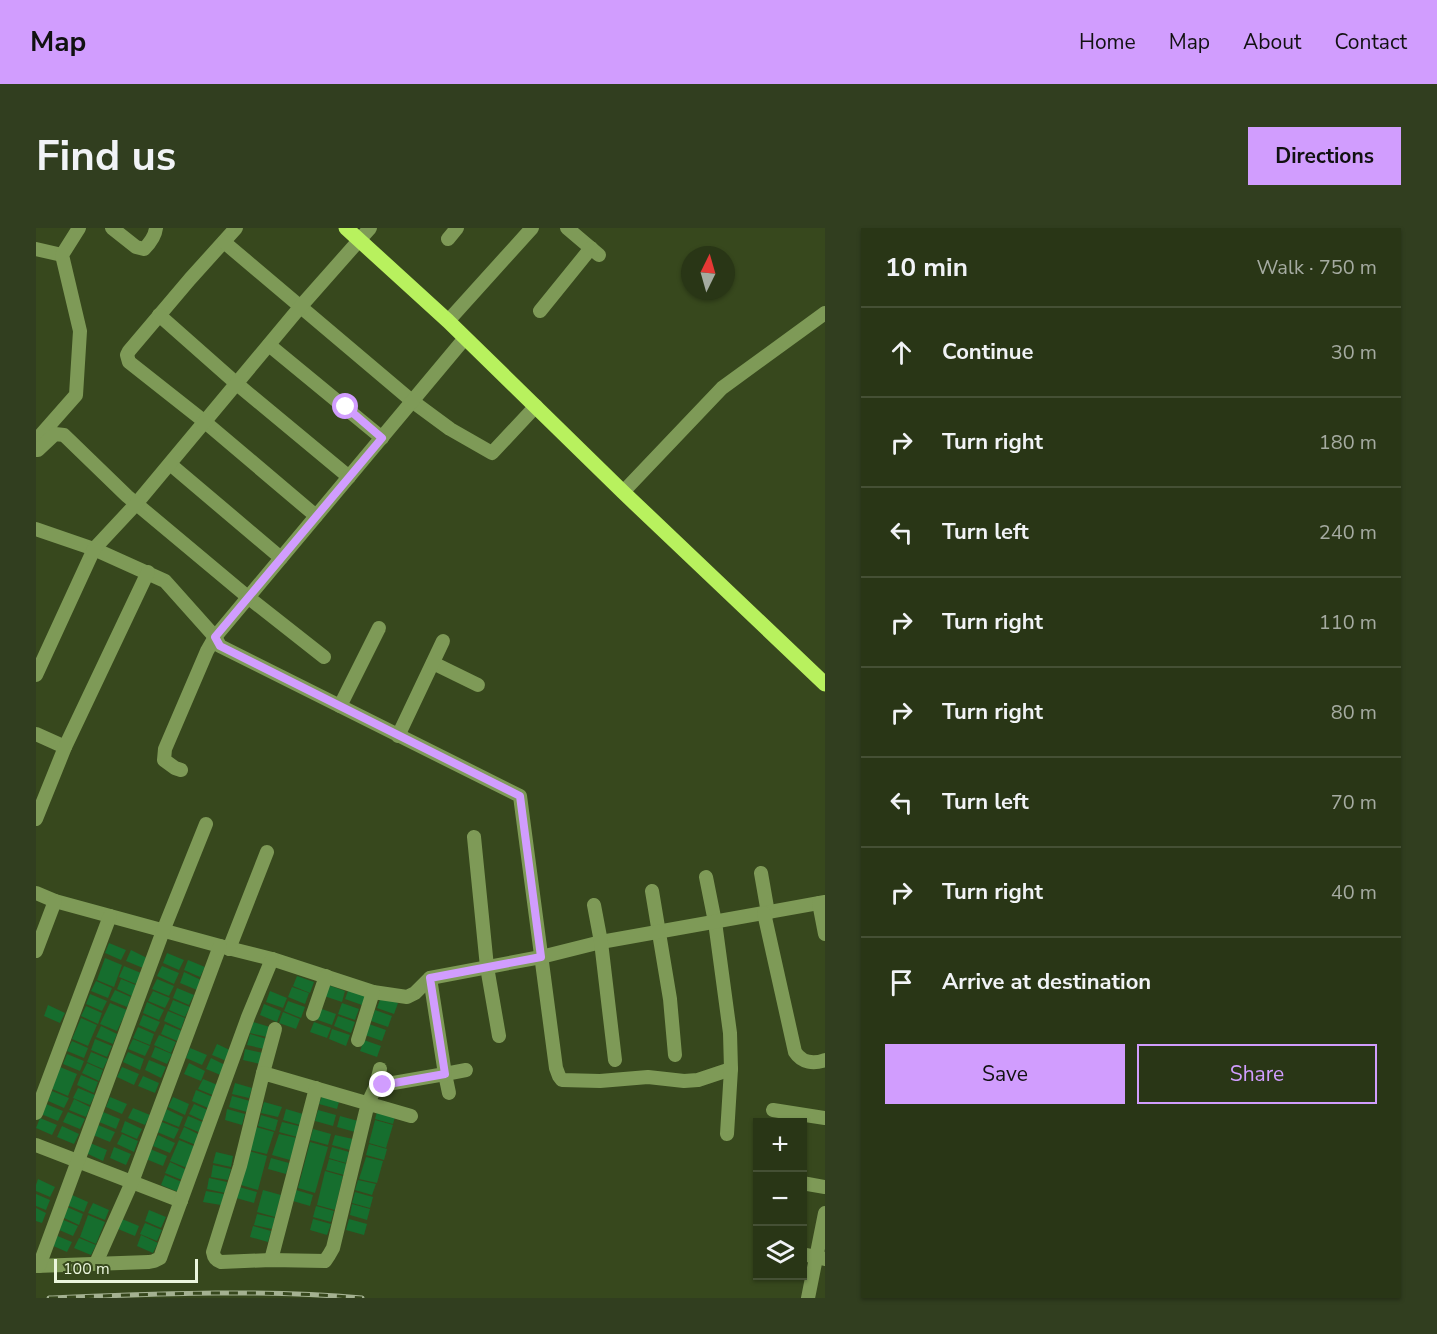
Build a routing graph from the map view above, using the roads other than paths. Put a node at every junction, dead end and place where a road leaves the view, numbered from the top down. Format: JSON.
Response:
{"nodes":[{"id":1,"x":79,"y":228,"type":"edge"},
{"id":2,"x":112,"y":228,"type":"edge"},
{"id":3,"x":156,"y":228,"type":"edge"},
{"id":4,"x":236,"y":228,"type":"edge"},
{"id":5,"x":346,"y":228,"type":"edge"},
{"id":6,"x":370,"y":228,"type":"edge"},
{"id":7,"x":532,"y":228,"type":"edge"},
{"id":8,"x":567,"y":228,"type":"edge"},
{"id":9,"x":358,"y":240,"type":"junction"},
{"id":10,"x":224,"y":242,"type":"junction"},
{"id":11,"x":36,"y":249,"type":"edge"},
{"id":12,"x":62,"y":255,"type":"junction"},
{"id":13,"x":301,"y":306,"type":"junction"},
{"id":14,"x":540,"y":311,"type":"dead end"},
{"id":15,"x":825,"y":313,"type":"edge"},
{"id":16,"x":159,"y":315,"type":"junction"},
{"id":17,"x":448,"y":321,"type":"junction"},
{"id":18,"x":465,"y":338,"type":"junction"},
{"id":19,"x":269,"y":345,"type":"junction"},
{"id":20,"x":237,"y":384,"type":"junction"},
{"id":21,"x":412,"y":401,"type":"junction"},
{"id":22,"x":536,"y":406,"type":"junction"},
{"id":23,"x":205,"y":422,"type":"junction"},
{"id":24,"x":382,"y":438,"type":"junction"},
{"id":25,"x":37,"y":447,"type":"edge"},
{"id":26,"x":170,"y":464,"type":"junction"},
{"id":27,"x":349,"y":477,"type":"junction"},
{"id":28,"x":623,"y":492,"type":"junction"},
{"id":29,"x":136,"y":504,"type":"junction"},
{"id":30,"x":316,"y":516,"type":"junction"},
{"id":31,"x":36,"y":530,"type":"edge"},
{"id":32,"x":94,"y":549,"type":"junction"},
{"id":33,"x":281,"y":558,"type":"junction"},
{"id":34,"x":148,"y":572,"type":"junction"},
{"id":35,"x":249,"y":598,"type":"junction"},
{"id":36,"x":379,"y":628,"type":"dead end"},
{"id":37,"x":215,"y":637,"type":"junction"},
{"id":38,"x":443,"y":640,"type":"dead end"},
{"id":39,"x":324,"y":657,"type":"dead end"},
{"id":40,"x":433,"y":663,"type":"junction"},
{"id":41,"x":36,"y":675,"type":"edge"},
{"id":42,"x":825,"y":684,"type":"edge"},
{"id":43,"x":478,"y":685,"type":"dead end"},
{"id":44,"x":340,"y":706,"type":"junction"},
{"id":45,"x":36,"y":734,"type":"edge"},
{"id":46,"x":398,"y":736,"type":"junction"},
{"id":47,"x":65,"y":747,"type":"junction"},
{"id":48,"x":181,"y":770,"type":"dead end"},
{"id":49,"x":36,"y":819,"type":"edge"},
{"id":50,"x":206,"y":824,"type":"dead end"},
{"id":51,"x":474,"y":837,"type":"dead end"},
{"id":52,"x":267,"y":852,"type":"dead end"},
{"id":53,"x":761,"y":873,"type":"dead end"},
{"id":54,"x":706,"y":877,"type":"dead end"},
{"id":55,"x":652,"y":891,"type":"dead end"},
{"id":56,"x":36,"y":893,"type":"edge"},
{"id":57,"x":55,"y":901,"type":"junction"},
{"id":58,"x":822,"y":903,"type":"edge"},
{"id":59,"x":594,"y":904,"type":"dead end"},
{"id":60,"x":766,"y":913,"type":"junction"},
{"id":61,"x":110,"y":916,"type":"junction"},
{"id":62,"x":715,"y":922,"type":"junction"},
{"id":63,"x":163,"y":931,"type":"junction"},
{"id":64,"x":659,"y":932,"type":"junction"},
{"id":65,"x":825,"y":933,"type":"edge"},
{"id":66,"x":601,"y":942,"type":"junction"},
{"id":67,"x":225,"y":947,"type":"junction"},
{"id":68,"x":36,"y":951,"type":"edge"},
{"id":69,"x":541,"y":957,"type":"junction"},
{"id":70,"x":272,"y":958,"type":"junction"},
{"id":71,"x":487,"y":967,"type":"junction"},
{"id":72,"x":326,"y":976,"type":"junction"},
{"id":73,"x":430,"y":978,"type":"junction"},
{"id":74,"x":373,"y":992,"type":"junction"},
{"id":75,"x":313,"y":1014,"type":"dead end"},
{"id":76,"x":275,"y":1029,"type":"dead end"},
{"id":77,"x":499,"y":1036,"type":"dead end"},
{"id":78,"x":358,"y":1040,"type":"dead end"},
{"id":79,"x":675,"y":1055,"type":"dead end"},
{"id":80,"x":615,"y":1060,"type":"dead end"},
{"id":81,"x":825,"y":1060,"type":"edge"},
{"id":82,"x":380,"y":1069,"type":"dead end"},
{"id":83,"x":731,"y":1069,"type":"junction"},
{"id":84,"x":466,"y":1070,"type":"dead end"},
{"id":85,"x":263,"y":1073,"type":"junction"},
{"id":86,"x":445,"y":1074,"type":"junction"},
{"id":87,"x":376,"y":1086,"type":"junction"},
{"id":88,"x":316,"y":1088,"type":"junction"},
{"id":89,"x":449,"y":1093,"type":"dead end"},
{"id":90,"x":369,"y":1103,"type":"junction"},
{"id":91,"x":773,"y":1110,"type":"dead end"},
{"id":92,"x":36,"y":1113,"type":"edge"},
{"id":93,"x":411,"y":1116,"type":"dead end"},
{"id":94,"x":825,"y":1118,"type":"edge"},
{"id":95,"x":727,"y":1134,"type":"dead end"},
{"id":96,"x":36,"y":1145,"type":"edge"},
{"id":97,"x":77,"y":1161,"type":"junction"},
{"id":98,"x":132,"y":1182,"type":"junction"},
{"id":99,"x":807,"y":1184,"type":"edge"},
{"id":100,"x":825,"y":1187,"type":"edge"},
{"id":101,"x":181,"y":1201,"type":"junction"},
{"id":102,"x":825,"y":1213,"type":"edge"},
{"id":103,"x":814,"y":1256,"type":"edge"},
{"id":104,"x":271,"y":1260,"type":"junction"},
{"id":105,"x":96,"y":1263,"type":"junction"},
{"id":106,"x":37,"y":1266,"type":"edge"},
{"id":107,"x":808,"y":1298,"type":"edge"}],
"edges":[{"from":1,"to":12,"type":"street"},
{"from":2,"to":3,"type":"street"},
{"from":4,"to":10,"type":"street"},
{"from":5,"to":9,"type":"main road"},
{"from":6,"to":9,"type":"street"},
{"from":7,"to":17,"type":"street"},
{"from":8,"to":14,"type":"street"},
{"from":9,"to":13,"type":"street"},
{"from":9,"to":17,"type":"main road"},
{"from":10,"to":13,"type":"street"},
{"from":10,"to":16,"type":"street"},
{"from":11,"to":12,"type":"street"},
{"from":12,"to":25,"type":"street"},
{"from":13,"to":19,"type":"street"},
{"from":13,"to":21,"type":"street"},
{"from":15,"to":28,"type":"street"},
{"from":16,"to":20,"type":"street"},
{"from":16,"to":23,"type":"street"},
{"from":17,"to":18,"type":"main road"},
{"from":18,"to":21,"type":"street"},
{"from":18,"to":22,"type":"main road"},
{"from":19,"to":20,"type":"street"},
{"from":19,"to":24,"type":"street"},
{"from":20,"to":23,"type":"street"},
{"from":20,"to":27,"type":"street"},
{"from":21,"to":22,"type":"street"},
{"from":21,"to":24,"type":"street"},
{"from":22,"to":28,"type":"main road"},
{"from":23,"to":26,"type":"street"},
{"from":23,"to":30,"type":"street"},
{"from":24,"to":27,"type":"street"},
{"from":25,"to":29,"type":"street"},
{"from":26,"to":29,"type":"street"},
{"from":26,"to":33,"type":"street"},
{"from":27,"to":30,"type":"street"},
{"from":28,"to":42,"type":"main road"},
{"from":29,"to":32,"type":"street"},
{"from":29,"to":35,"type":"street"},
{"from":30,"to":33,"type":"street"},
{"from":31,"to":32,"type":"street"},
{"from":32,"to":34,"type":"street"},
{"from":32,"to":41,"type":"street"},
{"from":33,"to":35,"type":"street"},
{"from":34,"to":37,"type":"street"},
{"from":34,"to":47,"type":"street"},
{"from":35,"to":37,"type":"street"},
{"from":35,"to":39,"type":"street"},
{"from":36,"to":44,"type":"street"},
{"from":37,"to":44,"type":"street"},
{"from":37,"to":48,"type":"street"},
{"from":38,"to":40,"type":"street"},
{"from":40,"to":43,"type":"street"},
{"from":40,"to":46,"type":"street"},
{"from":44,"to":46,"type":"street"},
{"from":45,"to":47,"type":"street"},
{"from":46,"to":69,"type":"street"},
{"from":47,"to":49,"type":"street"},
{"from":50,"to":63,"type":"street"},
{"from":51,"to":71,"type":"street"},
{"from":52,"to":67,"type":"street"},
{"from":53,"to":60,"type":"street"},
{"from":54,"to":62,"type":"street"},
{"from":55,"to":64,"type":"street"},
{"from":56,"to":57,"type":"street"},
{"from":57,"to":61,"type":"street"},
{"from":57,"to":68,"type":"street"},
{"from":58,"to":60,"type":"street"},
{"from":58,"to":65,"type":"street"},
{"from":59,"to":66,"type":"street"},
{"from":60,"to":62,"type":"street"},
{"from":60,"to":81,"type":"street"},
{"from":61,"to":63,"type":"street"},
{"from":61,"to":92,"type":"street"},
{"from":62,"to":64,"type":"street"},
{"from":62,"to":83,"type":"street"},
{"from":63,"to":67,"type":"street"},
{"from":63,"to":97,"type":"street"},
{"from":64,"to":66,"type":"street"},
{"from":64,"to":79,"type":"street"},
{"from":66,"to":69,"type":"street"},
{"from":66,"to":80,"type":"street"},
{"from":67,"to":70,"type":"street"},
{"from":67,"to":98,"type":"street"},
{"from":69,"to":71,"type":"street"},
{"from":69,"to":83,"type":"street"},
{"from":70,"to":72,"type":"street"},
{"from":70,"to":101,"type":"street"},
{"from":71,"to":73,"type":"street"},
{"from":71,"to":77,"type":"street"},
{"from":72,"to":74,"type":"street"},
{"from":72,"to":75,"type":"street"},
{"from":73,"to":74,"type":"street"},
{"from":73,"to":86,"type":"street"},
{"from":74,"to":78,"type":"street"},
{"from":76,"to":85,"type":"street"},
{"from":82,"to":87,"type":"street"},
{"from":83,"to":95,"type":"street"},
{"from":84,"to":86,"type":"street"},
{"from":85,"to":88,"type":"street"},
{"from":85,"to":104,"type":"street"},
{"from":86,"to":87,"type":"street"},
{"from":86,"to":89,"type":"street"},
{"from":87,"to":90,"type":"street"},
{"from":88,"to":90,"type":"street"},
{"from":88,"to":104,"type":"street"},
{"from":90,"to":93,"type":"street"},
{"from":90,"to":104,"type":"street"},
{"from":91,"to":94,"type":"street"},
{"from":96,"to":97,"type":"street"},
{"from":97,"to":98,"type":"street"},
{"from":97,"to":106,"type":"street"},
{"from":98,"to":101,"type":"street"},
{"from":98,"to":105,"type":"street"},
{"from":99,"to":100,"type":"street"},
{"from":101,"to":105,"type":"street"},
{"from":102,"to":103,"type":"street"},
{"from":103,"to":107,"type":"street"},
{"from":105,"to":106,"type":"street"}]}
